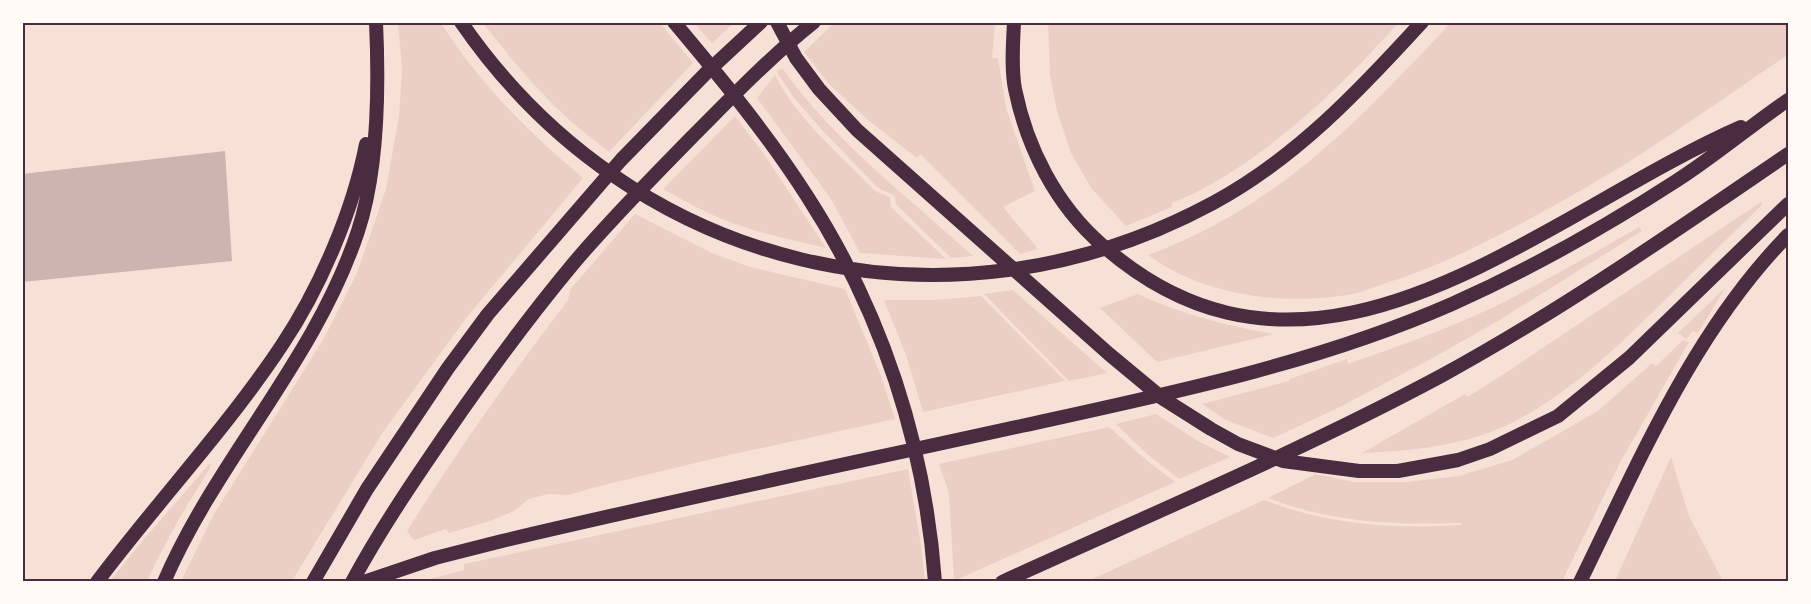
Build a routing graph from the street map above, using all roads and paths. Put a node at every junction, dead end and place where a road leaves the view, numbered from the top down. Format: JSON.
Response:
{"nodes":[{"id":1,"x":376,"y":22,"type":"edge"},
{"id":2,"x":461,"y":22,"type":"edge"},
{"id":3,"x":674,"y":22,"type":"edge"},
{"id":4,"x":760,"y":22,"type":"edge"},
{"id":5,"x":777,"y":22,"type":"edge"},
{"id":6,"x":814,"y":22,"type":"edge"},
{"id":7,"x":1014,"y":22,"type":"edge"},
{"id":8,"x":1422,"y":22,"type":"edge"},
{"id":9,"x":376,"y":92,"type":"junction"},
{"id":10,"x":1788,"y":100,"type":"edge"},
{"id":11,"x":1760,"y":119,"type":"junction"},
{"id":12,"x":1788,"y":154,"type":"edge"},
{"id":13,"x":1788,"y":204,"type":"edge"},
{"id":14,"x":1788,"y":235,"type":"edge"},
{"id":15,"x":97,"y":582,"type":"edge"},
{"id":16,"x":164,"y":582,"type":"edge"},
{"id":17,"x":313,"y":582,"type":"edge"},
{"id":18,"x":352,"y":582,"type":"edge"},
{"id":19,"x":364,"y":582,"type":"edge"},
{"id":20,"x":935,"y":582,"type":"edge"},
{"id":21,"x":1002,"y":582,"type":"edge"},
{"id":22,"x":1580,"y":582,"type":"edge"}],
"edges":[{"from":1,"to":9,"type":"highway"},
{"from":2,"to":8,"type":"highway"},
{"from":3,"to":20,"type":"highway"},
{"from":4,"to":17,"type":"highway"},
{"from":5,"to":13,"type":"highway"},
{"from":6,"to":18,"type":"highway"},
{"from":7,"to":11,"type":"highway"},
{"from":9,"to":15,"type":"highway"},
{"from":9,"to":16,"type":"highway"},
{"from":10,"to":11,"type":"highway"},
{"from":11,"to":19,"type":"highway"},
{"from":12,"to":21,"type":"highway"},
{"from":14,"to":22,"type":"highway"}]}
